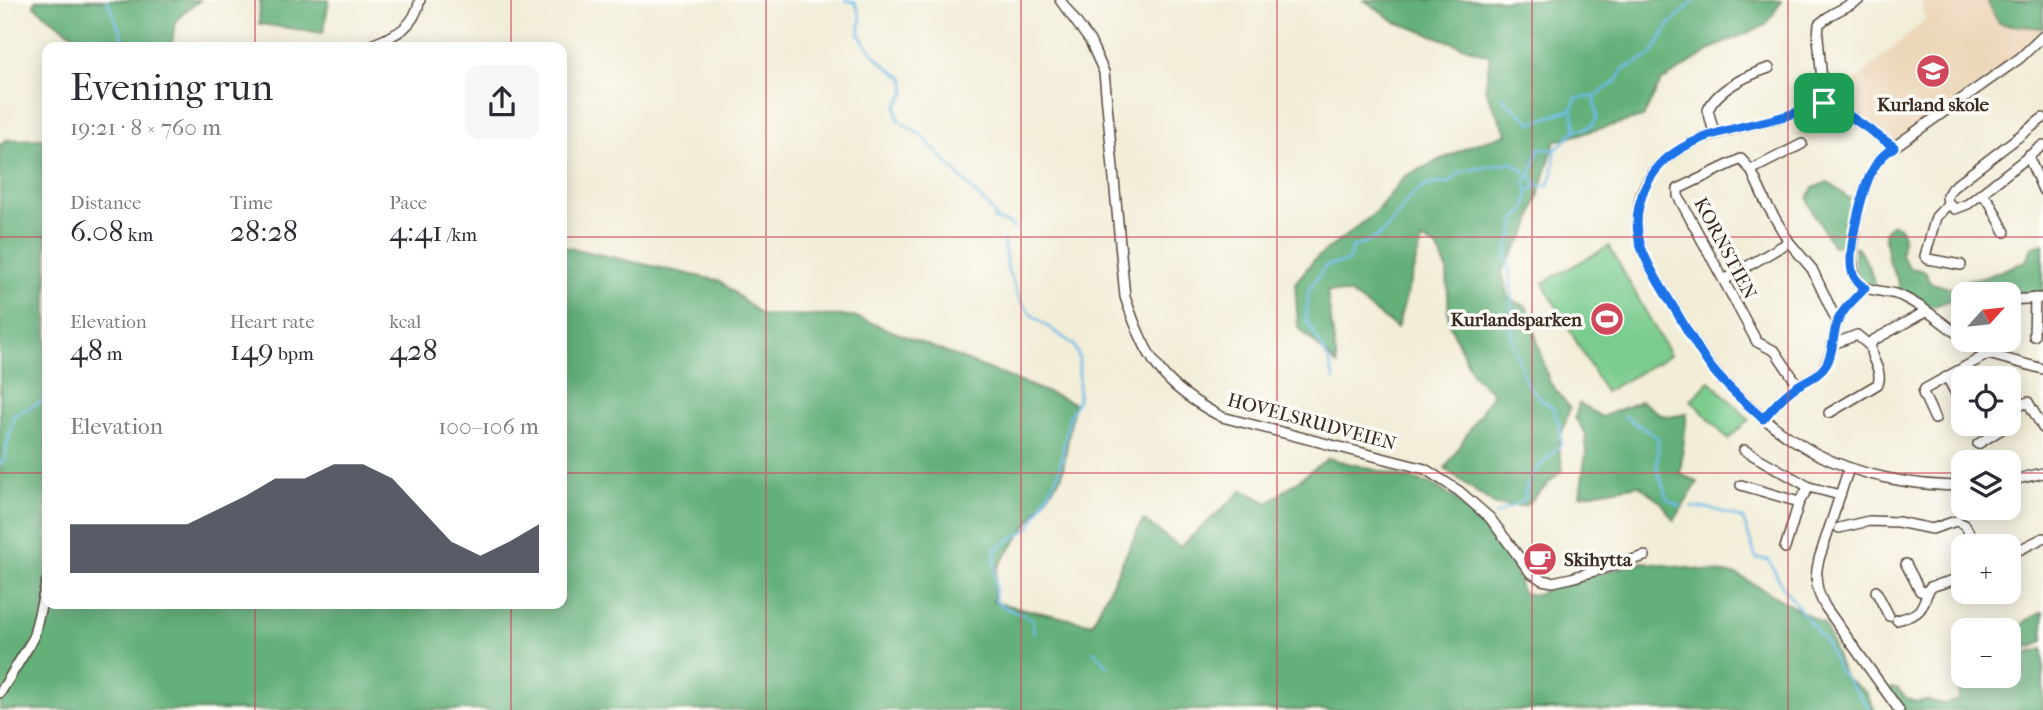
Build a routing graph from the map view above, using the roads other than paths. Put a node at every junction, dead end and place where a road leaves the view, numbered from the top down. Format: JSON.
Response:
{"nodes":[{"id":1,"x":420,"y":0,"type":"edge"},
{"id":2,"x":1060,"y":0,"type":"edge"},
{"id":3,"x":1859,"y":0,"type":"edge"},
{"id":4,"x":2043,"y":36,"type":"edge"},
{"id":5,"x":378,"y":42,"type":"edge"},
{"id":6,"x":1769,"y":68,"type":"dead end"},
{"id":7,"x":1824,"y":103,"type":"junction"},
{"id":8,"x":2043,"y":118,"type":"edge"},
{"id":9,"x":1714,"y":133,"type":"junction"},
{"id":10,"x":1802,"y":144,"type":"dead end"},
{"id":11,"x":2043,"y":145,"type":"edge"},
{"id":12,"x":1894,"y":147,"type":"junction"},
{"id":13,"x":2028,"y":156,"type":"junction"},
{"id":14,"x":1751,"y":170,"type":"junction"},
{"id":15,"x":2043,"y":190,"type":"edge"},
{"id":16,"x":1982,"y":194,"type":"junction"},
{"id":17,"x":1948,"y":204,"type":"junction"},
{"id":18,"x":2005,"y":232,"type":"dead end"},
{"id":19,"x":1789,"y":242,"type":"junction"},
{"id":20,"x":1961,"y":265,"type":"dead end"},
{"id":21,"x":1724,"y":280,"type":"junction"},
{"id":22,"x":1865,"y":288,"type":"junction"},
{"id":23,"x":2039,"y":298,"type":"edge"},
{"id":24,"x":2021,"y":299,"type":"edge"},
{"id":25,"x":1925,"y":312,"type":"junction"},
{"id":26,"x":1838,"y":322,"type":"junction"},
{"id":27,"x":1951,"y":330,"type":"edge"},
{"id":28,"x":2034,"y":336,"type":"dead end"},
{"id":29,"x":1833,"y":344,"type":"junction"},
{"id":30,"x":1870,"y":346,"type":"junction"},
{"id":31,"x":1985,"y":352,"type":"edge"},
{"id":32,"x":1988,"y":354,"type":"junction"},
{"id":33,"x":2043,"y":369,"type":"edge"},
{"id":34,"x":1947,"y":377,"type":"junction"},
{"id":35,"x":1798,"y":385,"type":"junction"},
{"id":36,"x":1951,"y":385,"type":"edge"},
{"id":37,"x":2021,"y":405,"type":"edge"},
{"id":38,"x":1829,"y":412,"type":"dead end"},
{"id":39,"x":1763,"y":419,"type":"junction"},
{"id":40,"x":1935,"y":419,"type":"dead end"},
{"id":41,"x":2043,"y":428,"type":"edge"},
{"id":42,"x":1991,"y":436,"type":"edge"},
{"id":43,"x":1978,"y":444,"type":"dead end"},
{"id":44,"x":1744,"y":450,"type":"dead end"},
{"id":45,"x":1849,"y":468,"type":"junction"},
{"id":46,"x":2043,"y":473,"type":"edge"},
{"id":47,"x":2021,"y":478,"type":"edge"},
{"id":48,"x":1741,"y":485,"type":"dead end"},
{"id":49,"x":1951,"y":485,"type":"edge"},
{"id":50,"x":1809,"y":487,"type":"junction"},
{"id":51,"x":1840,"y":495,"type":"junction"},
{"id":52,"x":1800,"y":502,"type":"junction"},
{"id":53,"x":1839,"y":528,"type":"dead end"},
{"id":54,"x":1970,"y":534,"type":"edge"},
{"id":55,"x":2043,"y":538,"type":"edge"},
{"id":56,"x":1785,"y":548,"type":"dead end"},
{"id":57,"x":2021,"y":549,"type":"edge"},
{"id":58,"x":1645,"y":556,"type":"dead end"},
{"id":59,"x":1906,"y":564,"type":"dead end"},
{"id":60,"x":1951,"y":582,"type":"edge"},
{"id":61,"x":1929,"y":590,"type":"junction"},
{"id":62,"x":1876,"y":591,"type":"dead end"},
{"id":63,"x":42,"y":602,"type":"edge"},
{"id":64,"x":0,"y":693,"type":"edge"},
{"id":65,"x":1899,"y":710,"type":"edge"}],
"edges":[{"from":1,"to":5,"type":"street"},
{"from":2,"to":58,"type":"street","name":"HOVELSRUDVEIEN"},
{"from":3,"to":7,"type":"street"},
{"from":4,"to":12,"type":"street"},
{"from":6,"to":9,"type":"street"},
{"from":7,"to":9,"type":"street"},
{"from":7,"to":12,"type":"street"},
{"from":8,"to":17,"type":"street"},
{"from":9,"to":39,"type":"street"},
{"from":10,"to":14,"type":"street"},
{"from":11,"to":13,"type":"street"},
{"from":12,"to":22,"type":"street"},
{"from":13,"to":15,"type":"street"},
{"from":13,"to":16,"type":"street"},
{"from":14,"to":19,"type":"street"},
{"from":14,"to":21,"type":"street","name":"KORNSTIEN"},
{"from":16,"to":17,"type":"street"},
{"from":16,"to":18,"type":"street"},
{"from":17,"to":20,"type":"street"},
{"from":19,"to":21,"type":"street"},
{"from":19,"to":26,"type":"street"},
{"from":21,"to":35,"type":"street","name":"KORNSTIEN"},
{"from":22,"to":25,"type":"street"},
{"from":22,"to":26,"type":"street"},
{"from":23,"to":24,"type":"street"},
{"from":23,"to":28,"type":"street"},
{"from":25,"to":27,"type":"street"},
{"from":25,"to":30,"type":"street"},
{"from":26,"to":29,"type":"street"},
{"from":29,"to":30,"type":"street"},
{"from":29,"to":35,"type":"street"},
{"from":30,"to":38,"type":"street"},
{"from":31,"to":32,"type":"street"},
{"from":32,"to":33,"type":"street"},
{"from":32,"to":34,"type":"street"},
{"from":34,"to":36,"type":"street"},
{"from":34,"to":40,"type":"street"},
{"from":35,"to":39,"type":"street"},
{"from":37,"to":41,"type":"street"},
{"from":39,"to":45,"type":"street"},
{"from":42,"to":43,"type":"street"},
{"from":44,"to":50,"type":"street"},
{"from":45,"to":49,"type":"street"},
{"from":45,"to":51,"type":"street"},
{"from":46,"to":47,"type":"street"},
{"from":48,"to":52,"type":"street"},
{"from":50,"to":51,"type":"street"},
{"from":50,"to":52,"type":"street"},
{"from":51,"to":65,"type":"street"},
{"from":52,"to":56,"type":"street"},
{"from":53,"to":54,"type":"street"},
{"from":55,"to":57,"type":"street"},
{"from":59,"to":61,"type":"street"},
{"from":60,"to":61,"type":"street"},
{"from":61,"to":62,"type":"street"},
{"from":63,"to":64,"type":"street"}]}
